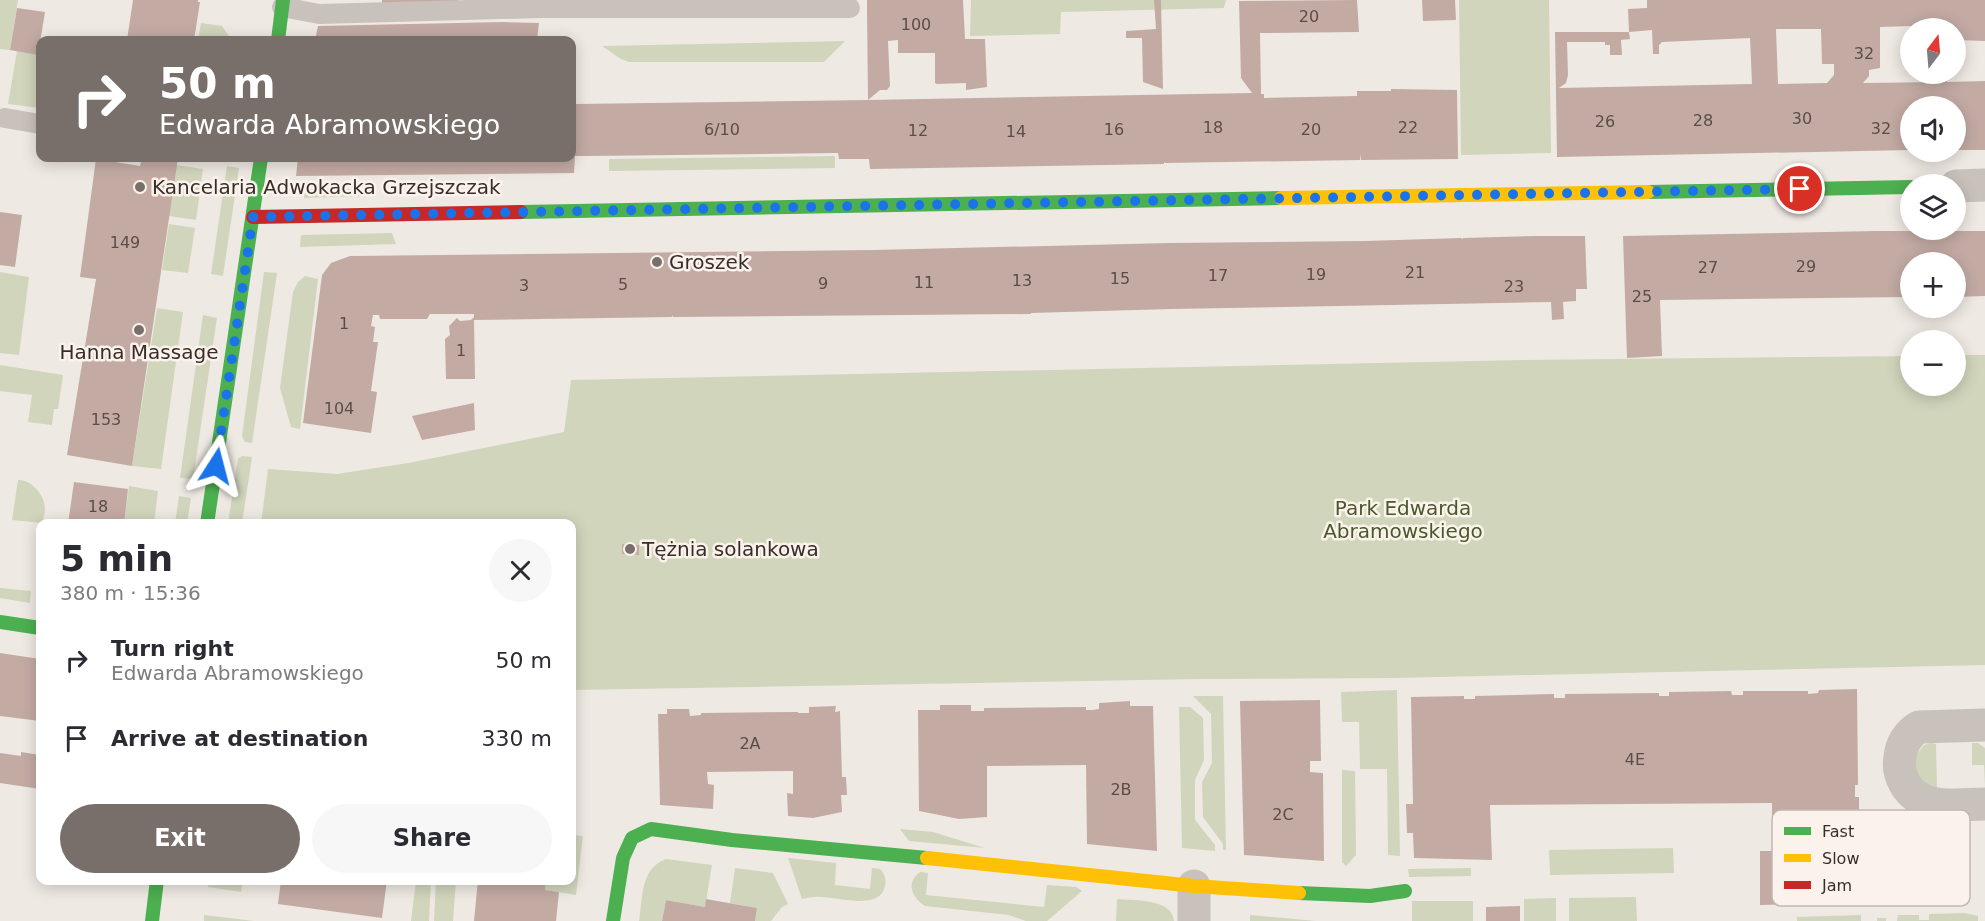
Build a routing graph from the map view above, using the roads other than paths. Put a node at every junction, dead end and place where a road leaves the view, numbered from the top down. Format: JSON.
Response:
{"nodes":[{"id":1,"x":283,"y":4,"type":"edge"},
{"id":2,"x":850,"y":8,"type":"dead end"},
{"id":3,"x":279,"y":36,"type":"edge"},
{"id":4,"x":5,"y":118,"type":"dead end"},
{"id":5,"x":36,"y":123,"type":"edge"},
{"id":6,"x":260,"y":162,"type":"edge"},
{"id":7,"x":1985,"y":185,"type":"edge"},
{"id":8,"x":1966,"y":186,"type":"edge"},
{"id":9,"x":1900,"y":187,"type":"edge"},
{"id":10,"x":253,"y":217,"type":"junction"},
{"id":11,"x":208,"y":519,"type":"edge"},
{"id":12,"x":0,"y":622,"type":"edge"},
{"id":13,"x":36,"y":627,"type":"edge"},
{"id":14,"x":1985,"y":724,"type":"edge"},
{"id":15,"x":1985,"y":804,"type":"edge"},
{"id":16,"x":156,"y":885,"type":"edge"},
{"id":17,"x":1194,"y":886,"type":"junction"},
{"id":18,"x":1405,"y":891,"type":"dead end"},
{"id":19,"x":152,"y":921,"type":"edge"},
{"id":20,"x":613,"y":921,"type":"edge"},
{"id":21,"x":1194,"y":921,"type":"edge"}],
"edges":[{"from":1,"to":2,"type":"lane"},
{"from":1,"to":3,"type":"street"},
{"from":4,"to":5,"type":"lane"},
{"from":6,"to":10,"type":"street"},
{"from":7,"to":8,"type":"street"},
{"from":9,"to":10,"type":"street"},
{"from":10,"to":11,"type":"street"},
{"from":12,"to":13,"type":"street"},
{"from":14,"to":15,"type":"street"},
{"from":16,"to":19,"type":"street"},
{"from":17,"to":18,"type":"street"},
{"from":17,"to":20,"type":"street"},
{"from":17,"to":21,"type":"street"}]}
